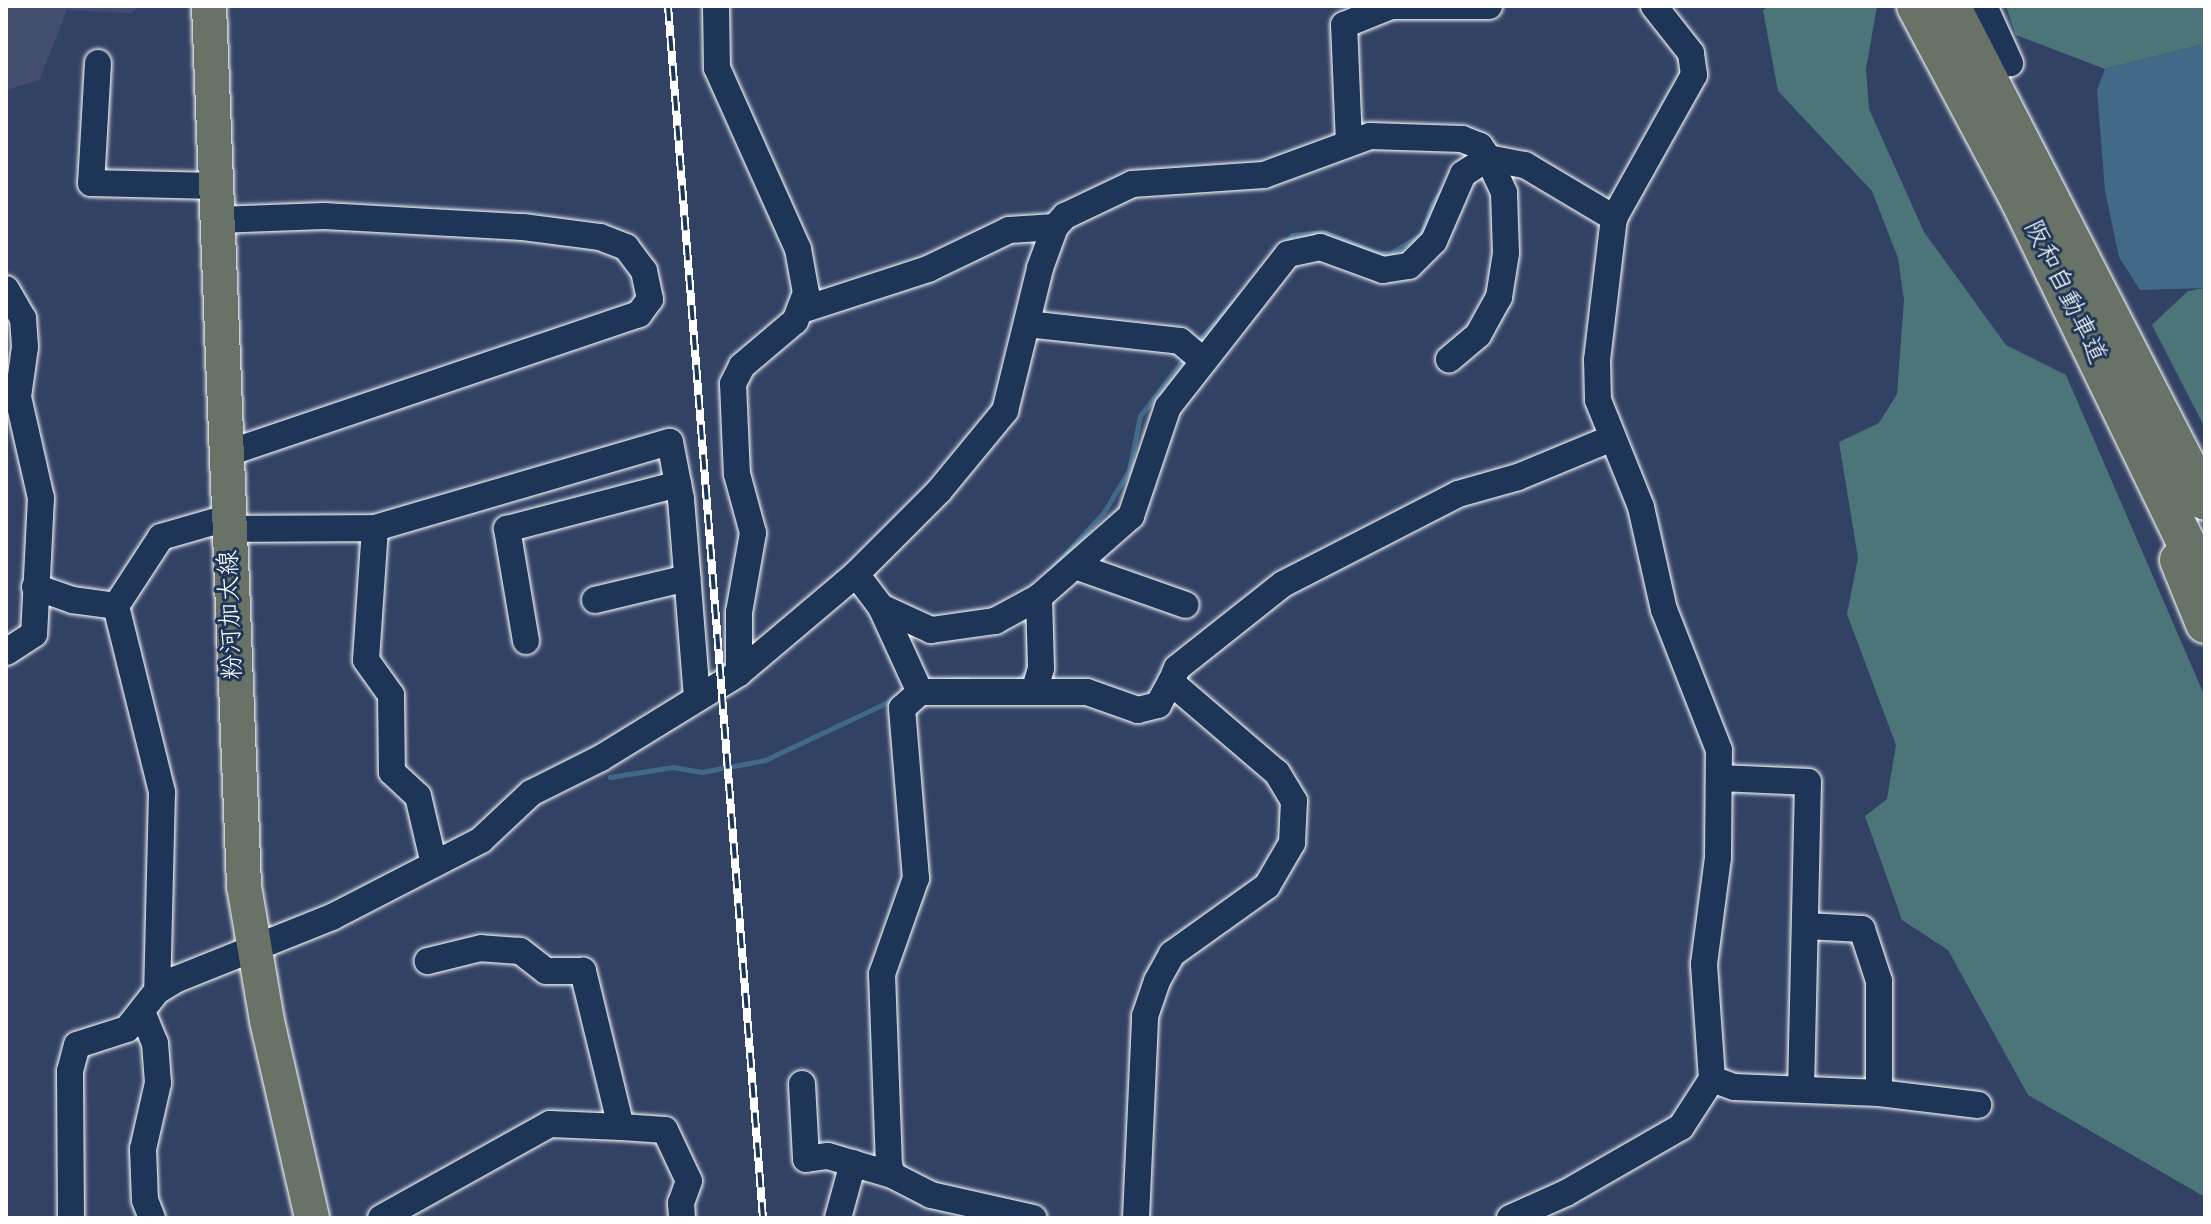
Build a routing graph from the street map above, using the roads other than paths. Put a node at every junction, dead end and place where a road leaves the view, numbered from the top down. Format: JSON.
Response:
{"nodes":[{"id":1,"x":209,"y":6,"type":"edge"},
{"id":2,"x":716,"y":6,"type":"edge"},
{"id":3,"x":1489,"y":6,"type":"edge"},
{"id":4,"x":1654,"y":6,"type":"edge"},
{"id":5,"x":1916,"y":6,"type":"edge"},
{"id":6,"x":1951,"y":6,"type":"edge"},
{"id":7,"x":1984,"y":6,"type":"edge"},
{"id":8,"x":98,"y":63,"type":"dead end"},
{"id":9,"x":2010,"y":63,"type":"dead end"},
{"id":10,"x":1349,"y":143,"type":"junction"},
{"id":11,"x":1488,"y":158,"type":"junction"},
{"id":12,"x":215,"y":186,"type":"junction"},
{"id":13,"x":1614,"y":218,"type":"junction"},
{"id":14,"x":217,"y":220,"type":"junction"},
{"id":15,"x":1055,"y":227,"type":"junction"},
{"id":16,"x":6,"y":289,"type":"edge"},
{"id":17,"x":802,"y":310,"type":"junction"},
{"id":18,"x":1027,"y":324,"type":"junction"},
{"id":19,"x":2098,"y":358,"type":"junction"},
{"id":20,"x":1449,"y":359,"type":"dead end"},
{"id":21,"x":1204,"y":361,"type":"junction"},
{"id":22,"x":1612,"y":438,"type":"junction"},
{"id":23,"x":2182,"y":453,"type":"junction"},
{"id":24,"x":225,"y":454,"type":"junction"},
{"id":25,"x":678,"y":484,"type":"junction"},
{"id":26,"x":2205,"y":494,"type":"edge"},
{"id":27,"x":2205,"y":501,"type":"edge"},
{"id":28,"x":227,"y":524,"type":"junction"},
{"id":29,"x":375,"y":528,"type":"junction"},
{"id":30,"x":1078,"y":567,"type":"junction"},
{"id":31,"x":856,"y":574,"type":"junction"},
{"id":32,"x":687,"y":578,"type":"junction"},
{"id":33,"x":2205,"y":582,"type":"edge"},
{"id":34,"x":35,"y":587,"type":"junction"},
{"id":35,"x":1039,"y":597,"type":"junction"},
{"id":36,"x":595,"y":600,"type":"dead end"},
{"id":37,"x":1186,"y":605,"type":"dead end"},
{"id":38,"x":116,"y":606,"type":"junction"},
{"id":39,"x":881,"y":607,"type":"junction"},
{"id":40,"x":2205,"y":624,"type":"edge"},
{"id":41,"x":526,"y":641,"type":"dead end"},
{"id":42,"x":6,"y":652,"type":"edge"},
{"id":43,"x":739,"y":673,"type":"junction"},
{"id":44,"x":1171,"y":682,"type":"junction"},
{"id":45,"x":1035,"y":689,"type":"junction"},
{"id":46,"x":920,"y":692,"type":"junction"},
{"id":47,"x":697,"y":697,"type":"junction"},
{"id":48,"x":1721,"y":778,"type":"junction"},
{"id":49,"x":434,"y":864,"type":"junction"},
{"id":50,"x":1806,"y":926,"type":"junction"},
{"id":51,"x":253,"y":945,"type":"junction"},
{"id":52,"x":428,"y":961,"type":"dead end"},
{"id":53,"x":157,"y":991,"type":"junction"},
{"id":54,"x":143,"y":1014,"type":"junction"},
{"id":55,"x":1712,"y":1079,"type":"junction"},
{"id":56,"x":802,"y":1084,"type":"dead end"},
{"id":57,"x":1801,"y":1089,"type":"junction"},
{"id":58,"x":1879,"y":1093,"type":"junction"},
{"id":59,"x":1978,"y":1105,"type":"dead end"},
{"id":60,"x":621,"y":1127,"type":"junction"},
{"id":61,"x":853,"y":1163,"type":"junction"},
{"id":62,"x":892,"y":1175,"type":"junction"},
{"id":63,"x":71,"y":1218,"type":"edge"},
{"id":64,"x":152,"y":1218,"type":"edge"},
{"id":65,"x":312,"y":1218,"type":"edge"},
{"id":66,"x":381,"y":1218,"type":"edge"},
{"id":67,"x":682,"y":1218,"type":"edge"},
{"id":68,"x":838,"y":1218,"type":"edge"},
{"id":69,"x":1033,"y":1218,"type":"edge"},
{"id":70,"x":1136,"y":1218,"type":"edge"},
{"id":71,"x":1510,"y":1218,"type":"edge"}],
"edges":[{"from":1,"to":12,"type":"main road","name":"粉河加太線"},
{"from":2,"to":17,"type":"street"},
{"from":3,"to":10,"type":"street"},
{"from":4,"to":13,"type":"street"},
{"from":5,"to":19,"type":"highway","name":"阪和自動車道"},
{"from":6,"to":23,"type":"highway","name":"阪和自動車道"},
{"from":7,"to":9,"type":"street"},
{"from":8,"to":12,"type":"street"},
{"from":10,"to":11,"type":"street"},
{"from":10,"to":15,"type":"street"},
{"from":11,"to":13,"type":"street"},
{"from":11,"to":20,"type":"street"},
{"from":11,"to":21,"type":"street"},
{"from":12,"to":14,"type":"main road","name":"粉河加太線"},
{"from":13,"to":22,"type":"street"},
{"from":14,"to":24,"type":"main road","name":"粉河加太線"},
{"from":14,"to":24,"type":"street"},
{"from":15,"to":17,"type":"street"},
{"from":15,"to":18,"type":"street"},
{"from":16,"to":34,"type":"street"},
{"from":17,"to":43,"type":"street"},
{"from":18,"to":21,"type":"street"},
{"from":18,"to":31,"type":"street"},
{"from":19,"to":33,"type":"highway","name":"阪和自動車道"},
{"from":19,"to":40,"type":"highway"},
{"from":21,"to":30,"type":"street"},
{"from":22,"to":44,"type":"street"},
{"from":22,"to":48,"type":"street"},
{"from":23,"to":26,"type":"highway"},
{"from":23,"to":27,"type":"highway","name":"阪和自動車道"},
{"from":24,"to":28,"type":"main road","name":"粉河加太線"},
{"from":25,"to":29,"type":"street"},
{"from":25,"to":32,"type":"street"},
{"from":25,"to":41,"type":"street"},
{"from":28,"to":29,"type":"street"},
{"from":28,"to":38,"type":"street"},
{"from":28,"to":51,"type":"main road","name":"粉河加太線"},
{"from":29,"to":49,"type":"street"},
{"from":30,"to":35,"type":"street"},
{"from":30,"to":37,"type":"street"},
{"from":31,"to":39,"type":"street"},
{"from":31,"to":43,"type":"street"},
{"from":32,"to":36,"type":"street"},
{"from":32,"to":47,"type":"street"},
{"from":34,"to":38,"type":"street"},
{"from":34,"to":42,"type":"street"},
{"from":35,"to":39,"type":"street"},
{"from":35,"to":45,"type":"street"},
{"from":38,"to":53,"type":"street"},
{"from":39,"to":46,"type":"street"},
{"from":43,"to":47,"type":"street"},
{"from":44,"to":45,"type":"street"},
{"from":44,"to":70,"type":"street"},
{"from":45,"to":46,"type":"street"},
{"from":46,"to":62,"type":"street"},
{"from":47,"to":49,"type":"street"},
{"from":48,"to":50,"type":"street"},
{"from":48,"to":55,"type":"street"},
{"from":49,"to":51,"type":"street"},
{"from":50,"to":57,"type":"street"},
{"from":50,"to":58,"type":"street"},
{"from":51,"to":53,"type":"street"},
{"from":51,"to":65,"type":"main road","name":"粉河加太線"},
{"from":52,"to":60,"type":"street"},
{"from":53,"to":54,"type":"street"},
{"from":54,"to":63,"type":"street"},
{"from":54,"to":64,"type":"street"},
{"from":55,"to":57,"type":"street"},
{"from":55,"to":71,"type":"street"},
{"from":56,"to":61,"type":"street"},
{"from":57,"to":58,"type":"street"},
{"from":58,"to":59,"type":"street"},
{"from":60,"to":66,"type":"street"},
{"from":60,"to":67,"type":"street"},
{"from":61,"to":62,"type":"street"},
{"from":61,"to":68,"type":"street"},
{"from":62,"to":69,"type":"street"}]}
